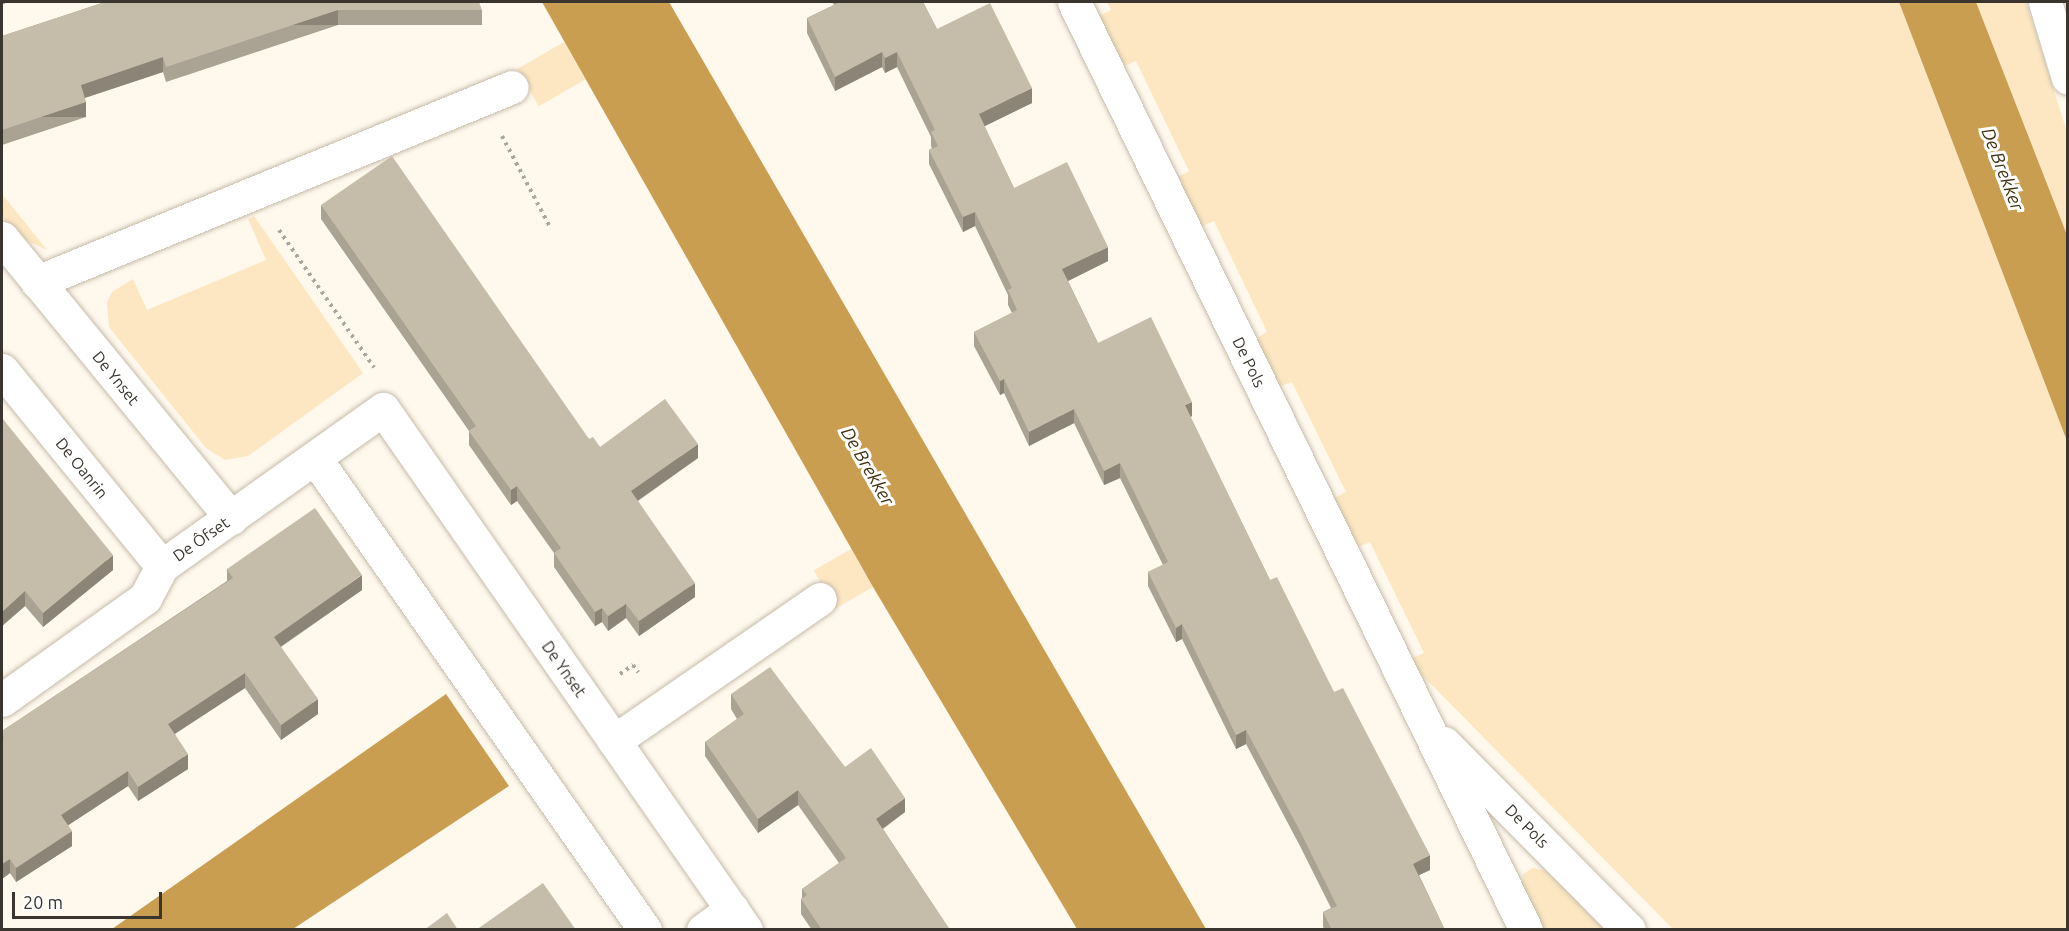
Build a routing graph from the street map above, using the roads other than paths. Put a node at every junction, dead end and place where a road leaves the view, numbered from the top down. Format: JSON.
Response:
{"nodes":[{"id":1,"x":1074,"y":2,"type":"edge"},
{"id":2,"x":2045,"y":2,"type":"edge"},
{"id":3,"x":2067,"y":78,"type":"edge"},
{"id":4,"x":512,"y":87,"type":"dead end"},
{"id":5,"x":2,"y":238,"type":"edge"},
{"id":6,"x":37,"y":282,"type":"junction"},
{"id":7,"x":2,"y":370,"type":"edge"},
{"id":8,"x":383,"y":409,"type":"joint"},
{"id":9,"x":315,"y":458,"type":"junction"},
{"id":10,"x":231,"y":518,"type":"junction"},
{"id":11,"x":162,"y":566,"type":"junction"},
{"id":12,"x":820,"y":599,"type":"dead end"},
{"id":13,"x":2,"y":699,"type":"edge"},
{"id":14,"x":1424,"y":723,"type":"junction"},
{"id":15,"x":614,"y":741,"type":"junction"},
{"id":16,"x":739,"y":919,"type":"edge"},
{"id":17,"x":645,"y":930,"type":"edge"},
{"id":18,"x":703,"y":930,"type":"edge"},
{"id":19,"x":1526,"y":930,"type":"edge"},
{"id":20,"x":1629,"y":930,"type":"edge"}],
"edges":[{"from":1,"to":14,"type":"street","name":"De Pols"},
{"from":2,"to":3,"type":"street"},
{"from":4,"to":6,"type":"street"},
{"from":5,"to":6,"type":"street","name":"De Ynset"},
{"from":6,"to":10,"type":"street","name":"De Ynset"},
{"from":7,"to":11,"type":"street","name":"De Oanrin"},
{"from":8,"to":9,"type":"street","name":"De Ôfset"},
{"from":8,"to":15,"type":"street","name":"De Ynset"},
{"from":9,"to":10,"type":"street","name":"De Ôfset"},
{"from":9,"to":17,"type":"street"},
{"from":10,"to":11,"type":"street","name":"De Ôfset"},
{"from":11,"to":13,"type":"street","name":"De Ôfset"},
{"from":12,"to":15,"type":"street"},
{"from":14,"to":19,"type":"street","name":"De Pols"},
{"from":14,"to":20,"type":"street","name":"De Pols"},
{"from":15,"to":16,"type":"street","name":"De Ynset"},
{"from":16,"to":18,"type":"street"}]}
